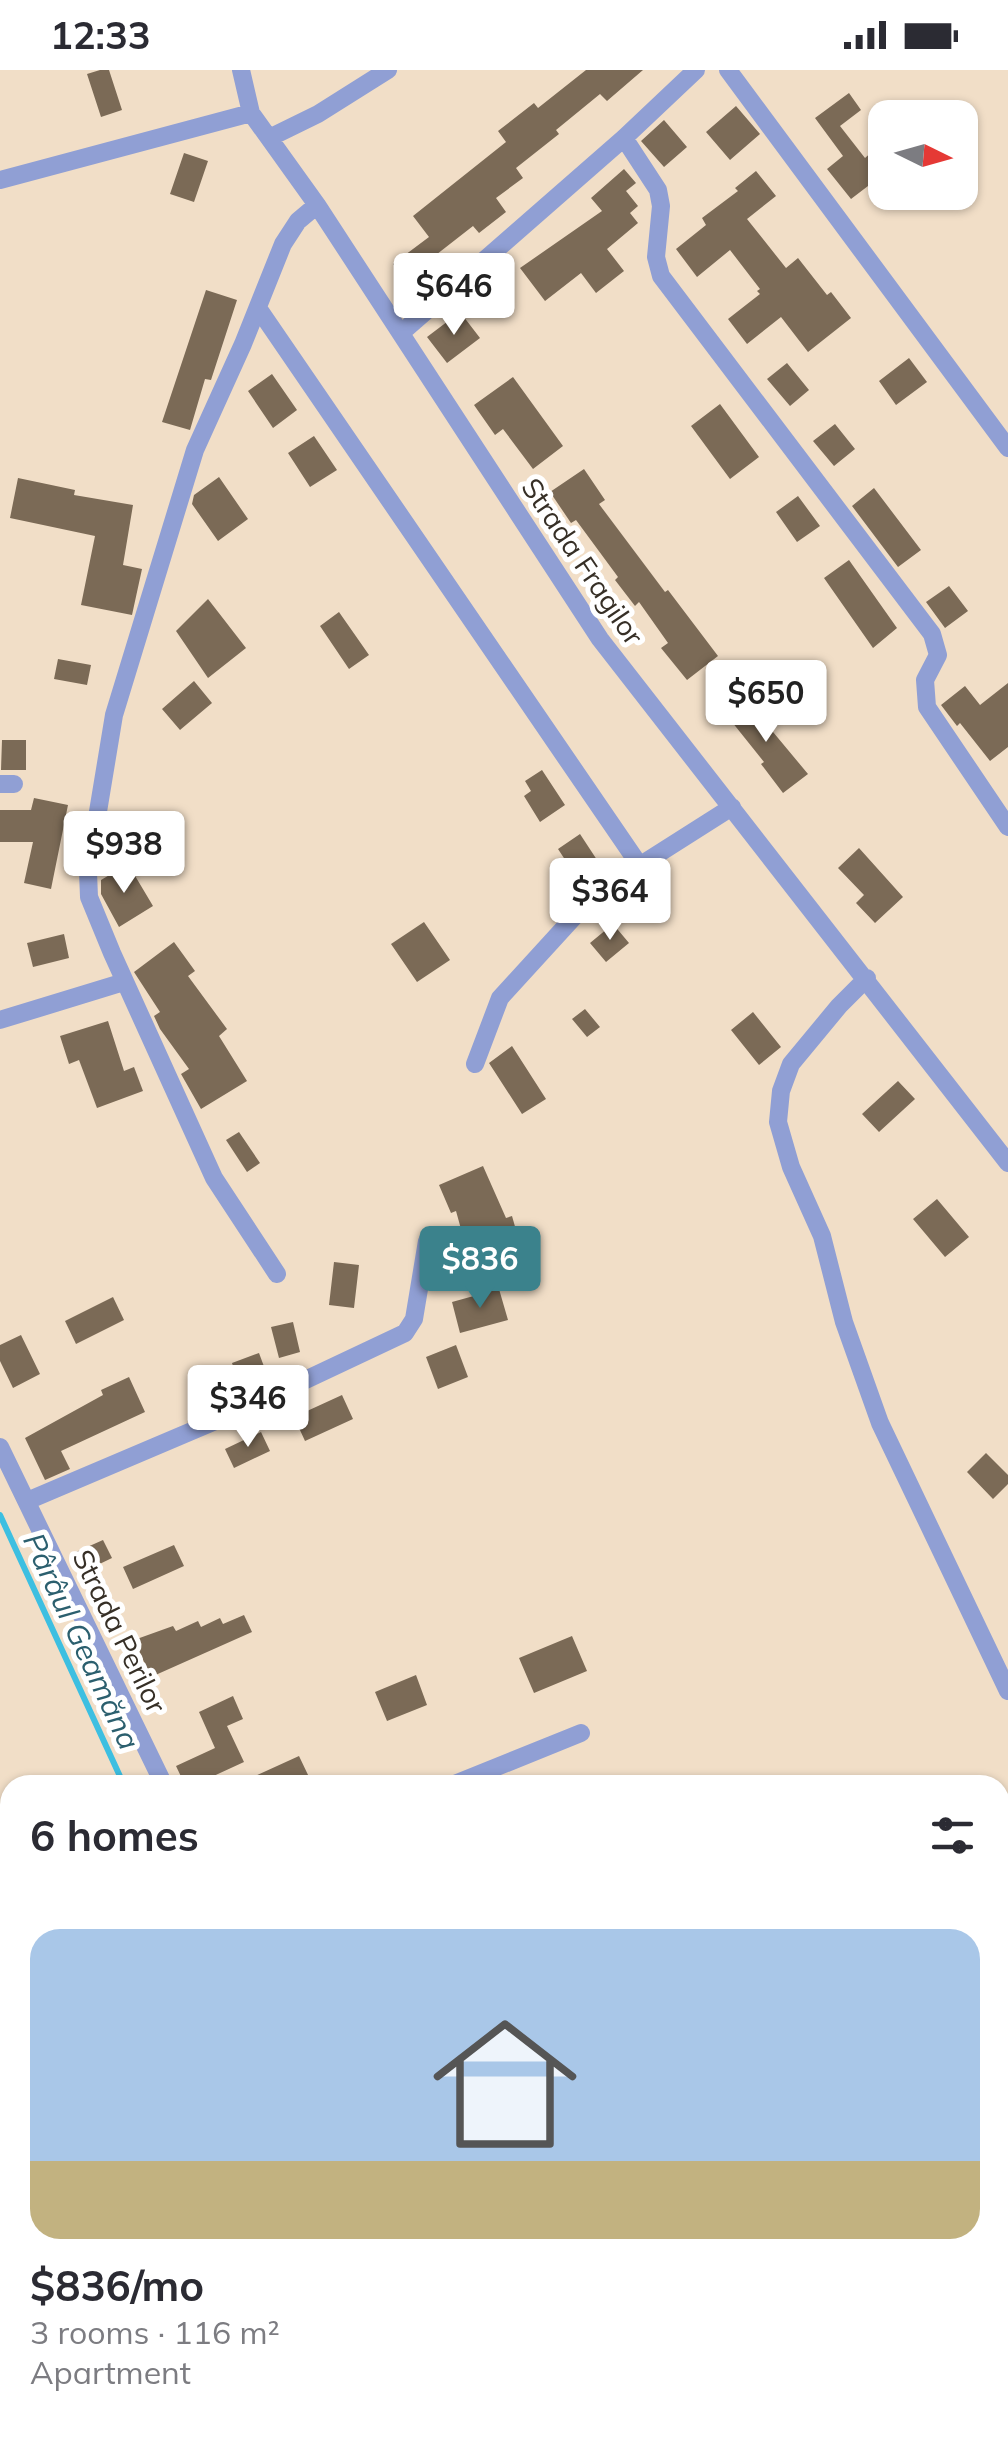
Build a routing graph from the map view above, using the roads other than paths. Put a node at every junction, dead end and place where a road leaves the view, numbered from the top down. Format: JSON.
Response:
{"nodes":[{"id":1,"x":241,"y":70,"type":"edge"},
{"id":2,"x":388,"y":70,"type":"edge"},
{"id":3,"x":696,"y":70,"type":"edge"},
{"id":4,"x":728,"y":70,"type":"edge"},
{"id":5,"x":251,"y":113,"type":"junction"},
{"id":6,"x":270,"y":138,"type":"junction"},
{"id":7,"x":624,"y":138,"type":"junction"},
{"id":8,"x":0,"y":180,"type":"edge"},
{"id":9,"x":317,"y":206,"type":"junction"},
{"id":10,"x":258,"y":308,"type":"junction"},
{"id":11,"x":401,"y":333,"type":"junction"},
{"id":12,"x":1008,"y":448,"type":"edge"},
{"id":13,"x":732,"y":807,"type":"junction"},
{"id":14,"x":1008,"y":828,"type":"edge"},
{"id":15,"x":640,"y":866,"type":"junction"},
{"id":16,"x":867,"y":978,"type":"junction"},
{"id":17,"x":124,"y":982,"type":"junction"},
{"id":18,"x":0,"y":1020,"type":"edge"},
{"id":19,"x":475,"y":1064,"type":"dead end"},
{"id":20,"x":1008,"y":1163,"type":"edge"},
{"id":21,"x":427,"y":1241,"type":"dead end"},
{"id":22,"x":277,"y":1274,"type":"dead end"},
{"id":23,"x":0,"y":1447,"type":"edge"},
{"id":24,"x":26,"y":1501,"type":"junction"},
{"id":25,"x":1008,"y":1691,"type":"edge"},
{"id":26,"x":581,"y":1733,"type":"dead end"},
{"id":27,"x":159,"y":1775,"type":"edge"},
{"id":28,"x":477,"y":1775,"type":"edge"}],
"edges":[{"from":1,"to":5,"type":"street"},
{"from":2,"to":6,"type":"street"},
{"from":3,"to":7,"type":"street"},
{"from":4,"to":12,"type":"street"},
{"from":5,"to":6,"type":"street","name":"Strada Fragilor"},
{"from":5,"to":8,"type":"street"},
{"from":6,"to":9,"type":"street","name":"Strada Fragilor"},
{"from":7,"to":11,"type":"street"},
{"from":7,"to":14,"type":"street"},
{"from":9,"to":10,"type":"street"},
{"from":9,"to":11,"type":"street","name":"Strada Fragilor"},
{"from":10,"to":15,"type":"street"},
{"from":10,"to":17,"type":"street"},
{"from":11,"to":13,"type":"street","name":"Strada Fragilor"},
{"from":13,"to":15,"type":"street"},
{"from":13,"to":16,"type":"street","name":"Strada Fragilor"},
{"from":15,"to":19,"type":"street"},
{"from":16,"to":20,"type":"street","name":"Strada Fragilor"},
{"from":16,"to":25,"type":"street"},
{"from":17,"to":18,"type":"street"},
{"from":17,"to":22,"type":"street"},
{"from":21,"to":24,"type":"street"},
{"from":23,"to":24,"type":"street","name":"Strada Perilor"},
{"from":24,"to":27,"type":"street","name":"Strada Perilor"},
{"from":26,"to":28,"type":"street"}]}
